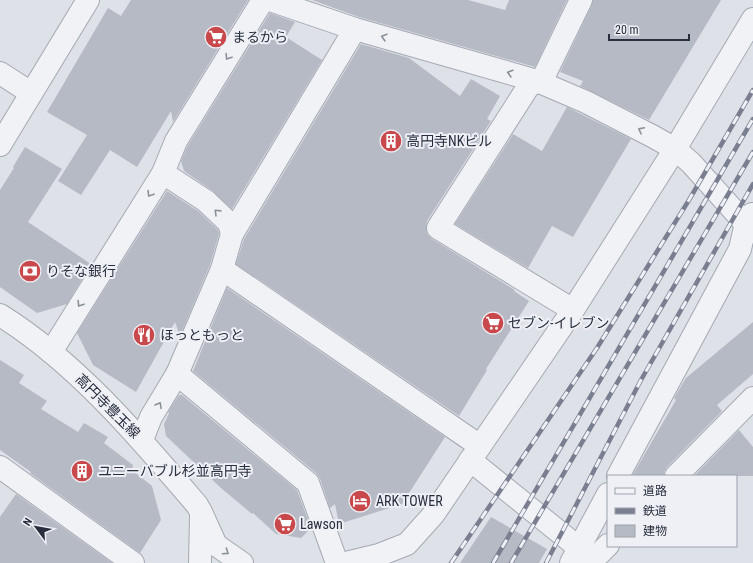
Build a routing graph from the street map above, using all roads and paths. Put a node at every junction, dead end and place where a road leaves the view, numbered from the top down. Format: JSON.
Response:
{"nodes":[{"id":1,"x":88,"y":0,"type":"edge"},
{"id":2,"x":582,"y":0,"type":"edge"},
{"id":3,"x":260,"y":2,"type":"edge"},
{"id":4,"x":753,"y":19,"type":"edge"},
{"id":5,"x":355,"y":29,"type":"junction"},
{"id":6,"x":0,"y":73,"type":"edge"},
{"id":7,"x":537,"y":80,"type":"junction"},
{"id":8,"x":31,"y":93,"type":"junction"},
{"id":9,"x":0,"y":145,"type":"edge"},
{"id":10,"x":675,"y":149,"type":"junction"},
{"id":11,"x":163,"y":173,"type":"junction"},
{"id":12,"x":751,"y":222,"type":"edge"},
{"id":13,"x":232,"y":234,"type":"junction"},
{"id":14,"x":222,"y":269,"type":"junction"},
{"id":15,"x":573,"y":310,"type":"junction"},
{"id":16,"x":0,"y":315,"type":"edge"},
{"id":17,"x":51,"y":352,"type":"junction"},
{"id":18,"x":177,"y":374,"type":"junction"},
{"id":19,"x":753,"y":398,"type":"edge"},
{"id":20,"x":142,"y":440,"type":"junction"},
{"id":21,"x":475,"y":453,"type":"junction"},
{"id":22,"x":2,"y":473,"type":"edge"},
{"id":23,"x":619,"y":475,"type":"edge"},
{"id":24,"x":677,"y":475,"type":"edge"},
{"id":25,"x":607,"y":497,"type":"edge"},
{"id":26,"x":201,"y":512,"type":"junction"},
{"id":27,"x":607,"y":546,"type":"edge"},
{"id":28,"x":583,"y":559,"type":"edge"},
{"id":29,"x":133,"y":563,"type":"edge"},
{"id":30,"x":200,"y":563,"type":"edge"},
{"id":31,"x":242,"y":563,"type":"edge"},
{"id":32,"x":337,"y":563,"type":"edge"},
{"id":33,"x":346,"y":563,"type":"edge"}],
"edges":[{"from":1,"to":8,"type":"street"},
{"from":2,"to":7,"type":"street"},
{"from":3,"to":5,"type":"street"},
{"from":3,"to":11,"type":"street","one_way":true},
{"from":4,"to":10,"type":"street"},
{"from":7,"to":5,"type":"street","one_way":true},
{"from":5,"to":13,"type":"street"},
{"from":6,"to":8,"type":"street"},
{"from":10,"to":7,"type":"street","one_way":true},
{"from":7,"to":15,"type":"street"},
{"from":8,"to":9,"type":"street"},
{"from":10,"to":12,"type":"street"},
{"from":10,"to":15,"type":"street"},
{"from":13,"to":11,"type":"street","one_way":true},
{"from":11,"to":17,"type":"street","one_way":true},
{"from":12,"to":23,"type":"street"},
{"from":13,"to":14,"type":"street"},
{"from":14,"to":18,"type":"street"},
{"from":14,"to":21,"type":"street"},
{"from":15,"to":21,"type":"street"},
{"from":16,"to":17,"type":"street","name":"高円寺豊玉線"},
{"from":17,"to":20,"type":"street","name":"高円寺豊玉線"},
{"from":20,"to":18,"type":"street","one_way":true},
{"from":18,"to":32,"type":"street"},
{"from":19,"to":24,"type":"street"},
{"from":20,"to":26,"type":"street","name":"高円寺豊玉線"},
{"from":21,"to":28,"type":"street"},
{"from":21,"to":33,"type":"street"},
{"from":22,"to":29,"type":"street"},
{"from":25,"to":28,"type":"street"},
{"from":26,"to":30,"type":"street"},
{"from":26,"to":31,"type":"street","name":"高円寺豊玉線","one_way":true},
{"from":27,"to":28,"type":"street"}]}
